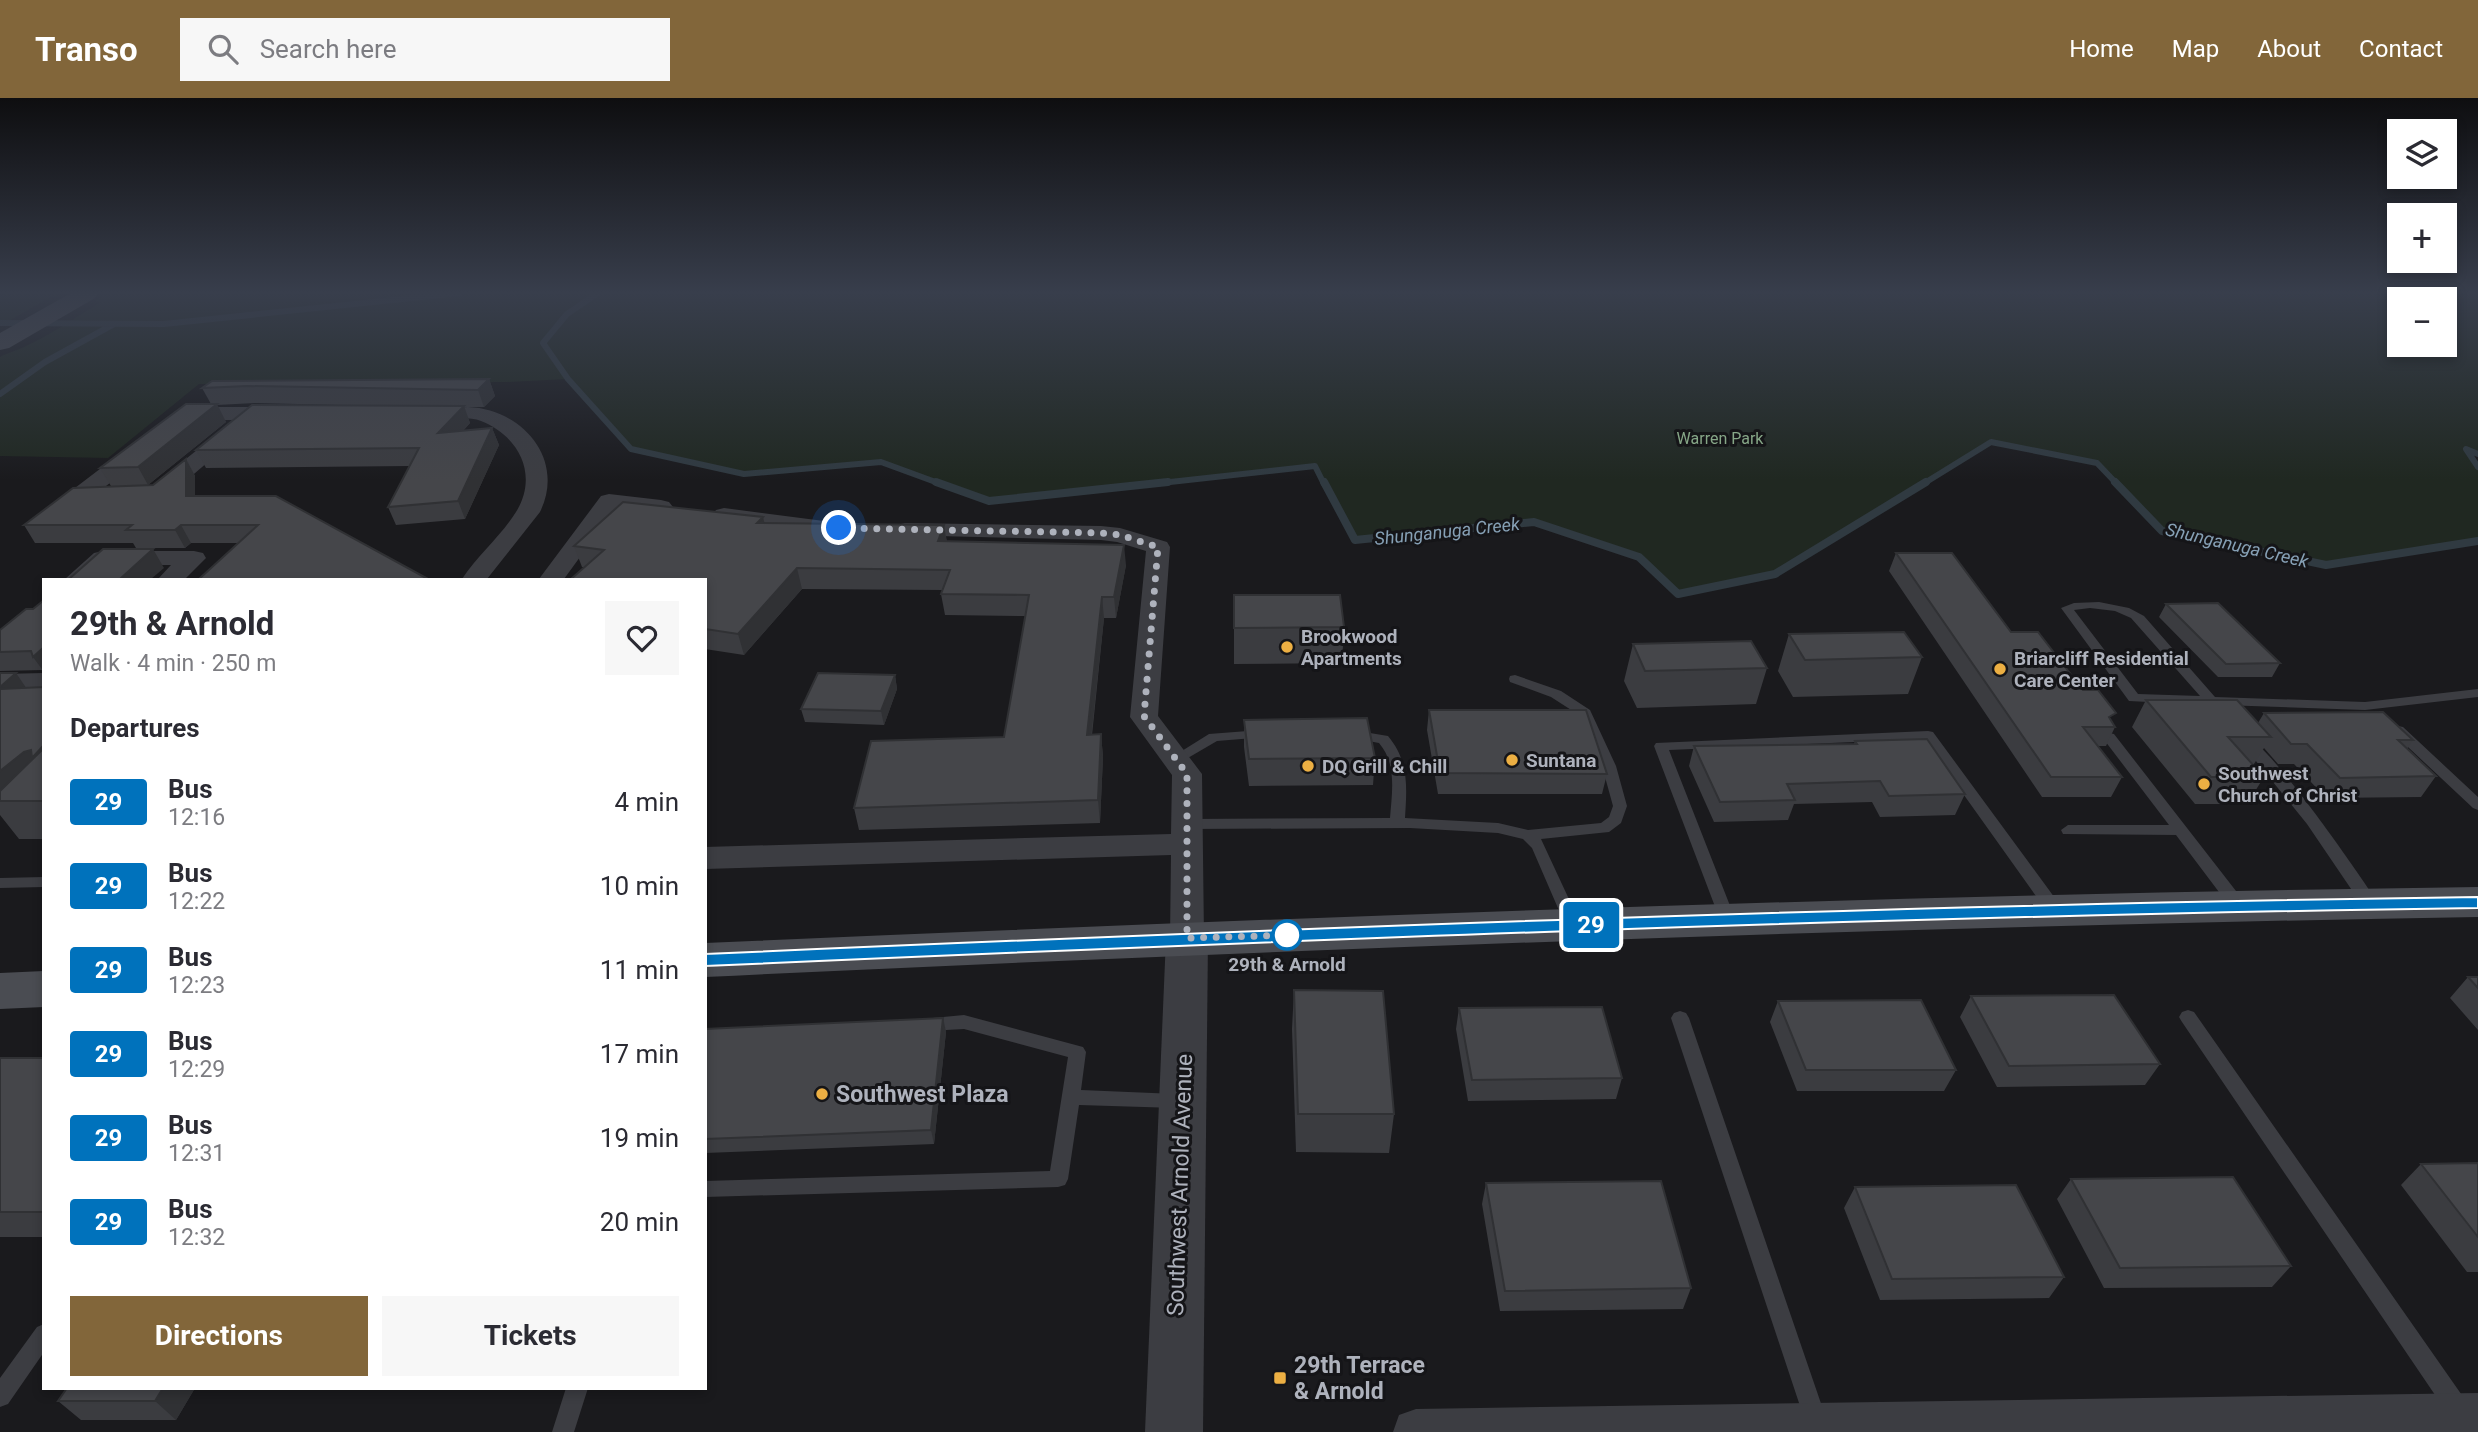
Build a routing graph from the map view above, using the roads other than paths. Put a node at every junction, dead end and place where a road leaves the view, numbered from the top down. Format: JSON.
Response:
{"nodes":[{"id":1,"x":254,"y":412,"type":"junction"},
{"id":2,"x":308,"y":413,"type":"edge"},
{"id":3,"x":402,"y":414,"type":"edge"},
{"id":4,"x":854,"y":529,"type":"edge"},
{"id":5,"x":881,"y":529,"type":"edge"},
{"id":6,"x":78,"y":578,"type":"edge"},
{"id":7,"x":171,"y":578,"type":"edge"},
{"id":8,"x":475,"y":578,"type":"edge"},
{"id":9,"x":552,"y":578,"type":"edge"},
{"id":10,"x":1515,"y":679,"type":"dead end"},
{"id":11,"x":42,"y":681,"type":"edge"},
{"id":12,"x":0,"y":682,"type":"edge"},
{"id":13,"x":2478,"y":692,"type":"edge"},
{"id":14,"x":2211,"y":701,"type":"junction"},
{"id":15,"x":2381,"y":714,"type":"junction"},
{"id":16,"x":1278,"y":733,"type":"edge"},
{"id":17,"x":1336,"y":733,"type":"edge"},
{"id":18,"x":2109,"y":737,"type":"edge"},
{"id":19,"x":1176,"y":759,"type":"junction"},
{"id":20,"x":2478,"y":805,"type":"edge"},
{"id":21,"x":1397,"y":823,"type":"junction"},
{"id":22,"x":2067,"y":830,"type":"dead end"},
{"id":23,"x":2181,"y":830,"type":"junction"},
{"id":24,"x":1188,"y":834,"type":"junction"},
{"id":25,"x":1528,"y":835,"type":"junction"},
{"id":26,"x":707,"y":858,"type":"edge"},
{"id":27,"x":42,"y":882,"type":"edge"},
{"id":28,"x":0,"y":883,"type":"edge"},
{"id":29,"x":2478,"y":902,"type":"edge"},
{"id":30,"x":2370,"y":904,"type":"junction"},
{"id":31,"x":2238,"y":905,"type":"junction"},
{"id":32,"x":2055,"y":911,"type":"junction"},
{"id":33,"x":1728,"y":921,"type":"junction"},
{"id":34,"x":1573,"y":926,"type":"junction"},
{"id":35,"x":1187,"y":938,"type":"junction"},
{"id":36,"x":707,"y":960,"type":"edge"},
{"id":37,"x":42,"y":989,"type":"edge"},
{"id":38,"x":0,"y":991,"type":"edge"},
{"id":39,"x":2188,"y":1017,"type":"dead end"},
{"id":40,"x":1680,"y":1018,"type":"dead end"},
{"id":41,"x":909,"y":1025,"type":"edge"},
{"id":42,"x":1071,"y":1097,"type":"junction"},
{"id":43,"x":1183,"y":1101,"type":"junction"},
{"id":44,"x":707,"y":1189,"type":"edge"},
{"id":45,"x":42,"y":1337,"type":"edge"},
{"id":46,"x":576,"y":1390,"type":"edge"},
{"id":47,"x":0,"y":1396,"type":"edge"},
{"id":48,"x":2470,"y":1416,"type":"edge"},
{"id":49,"x":1818,"y":1426,"type":"junction"},
{"id":50,"x":563,"y":1432,"type":"edge"},
{"id":51,"x":1174,"y":1432,"type":"edge"},
{"id":52,"x":1416,"y":1432,"type":"edge"}],
"edges":[{"from":1,"to":1,"type":"street"},
{"from":1,"to":2,"type":"street"},
{"from":3,"to":8,"type":"street"},
{"from":4,"to":9,"type":"street"},
{"from":5,"to":19,"type":"street"},
{"from":6,"to":7,"type":"street"},
{"from":10,"to":25,"type":"lane"},
{"from":11,"to":12,"type":"street"},
{"from":13,"to":15,"type":"lane"},
{"from":14,"to":14,"type":"lane"},
{"from":14,"to":15,"type":"lane"},
{"from":14,"to":30,"type":"lane"},
{"from":15,"to":20,"type":"lane"},
{"from":16,"to":19,"type":"lane"},
{"from":17,"to":21,"type":"lane"},
{"from":18,"to":23,"type":"lane"},
{"from":19,"to":24,"type":"street"},
{"from":21,"to":24,"type":"lane"},
{"from":21,"to":25,"type":"lane"},
{"from":22,"to":23,"type":"lane"},
{"from":23,"to":31,"type":"lane"},
{"from":24,"to":26,"type":"street"},
{"from":24,"to":35,"type":"street"},
{"from":25,"to":34,"type":"lane"},
{"from":27,"to":28,"type":"lane"},
{"from":29,"to":30,"type":"main road"},
{"from":30,"to":31,"type":"main road"},
{"from":31,"to":32,"type":"main road"},
{"from":32,"to":33,"type":"main road"},
{"from":32,"to":33,"type":"lane"},
{"from":33,"to":34,"type":"main road"},
{"from":34,"to":35,"type":"main road"},
{"from":35,"to":36,"type":"main road"},
{"from":35,"to":43,"type":"street","name":"Southwest Arnold Avenue"},
{"from":37,"to":38,"type":"main road"},
{"from":39,"to":48,"type":"lane"},
{"from":40,"to":49,"type":"lane"},
{"from":41,"to":42,"type":"lane"},
{"from":42,"to":43,"type":"lane"},
{"from":42,"to":44,"type":"lane"},
{"from":43,"to":51,"type":"street","name":"Southwest Arnold Avenue"},
{"from":45,"to":47,"type":"lane"},
{"from":46,"to":50,"type":"lane"},
{"from":48,"to":49,"type":"street"},
{"from":49,"to":52,"type":"street"}]}
